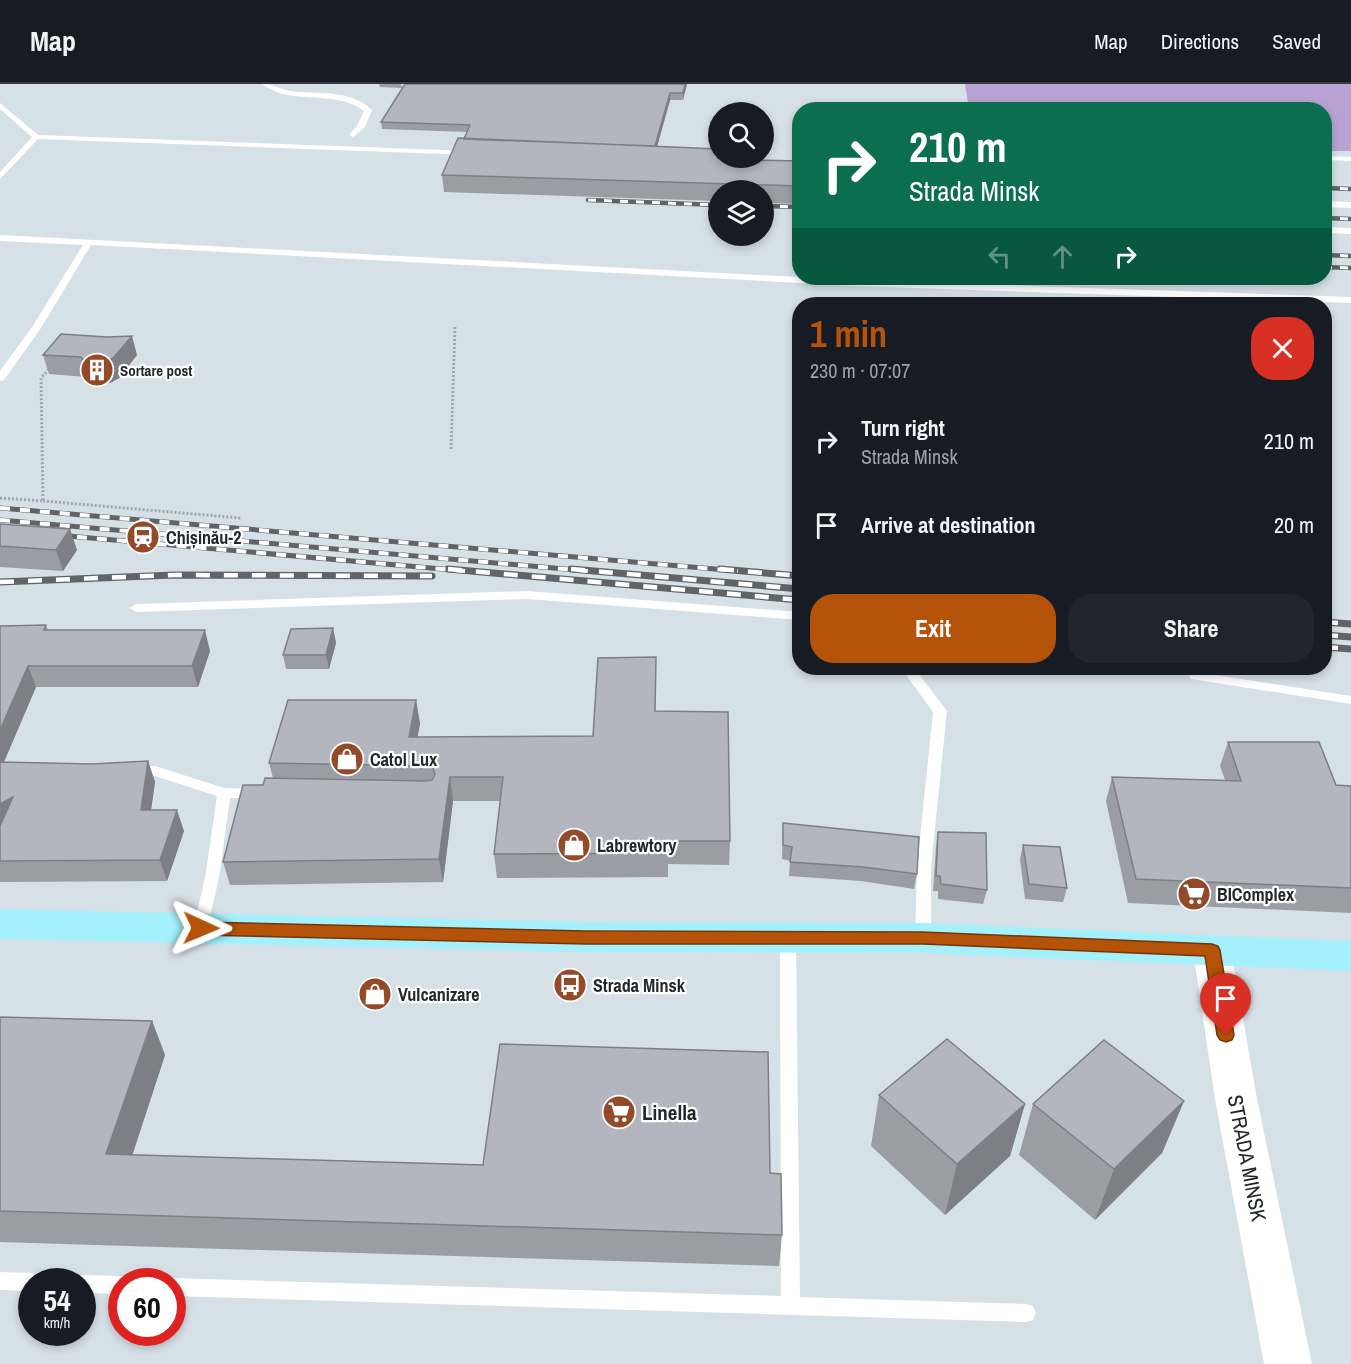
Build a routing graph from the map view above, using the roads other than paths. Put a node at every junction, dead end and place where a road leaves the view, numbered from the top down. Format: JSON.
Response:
{"nodes":[{"id":1,"x":266,"y":84,"type":"edge"},
{"id":2,"x":0,"y":105,"type":"edge"},
{"id":3,"x":352,"y":135,"type":"dead end"},
{"id":4,"x":36,"y":137,"type":"junction"},
{"id":5,"x":485,"y":153,"type":"edge"},
{"id":6,"x":1332,"y":158,"type":"edge"},
{"id":7,"x":1351,"y":159,"type":"edge"},
{"id":8,"x":0,"y":177,"type":"edge"},
{"id":9,"x":1332,"y":204,"type":"edge"},
{"id":10,"x":1351,"y":205,"type":"edge"},
{"id":11,"x":1332,"y":230,"type":"edge"},
{"id":12,"x":1351,"y":231,"type":"edge"},
{"id":13,"x":0,"y":238,"type":"edge"},
{"id":14,"x":89,"y":242,"type":"junction"},
{"id":15,"x":792,"y":280,"type":"edge"},
{"id":16,"x":1032,"y":285,"type":"edge"},
{"id":17,"x":1287,"y":297,"type":"edge"},
{"id":18,"x":1332,"y":299,"type":"edge"},
{"id":19,"x":1351,"y":300,"type":"edge"},
{"id":20,"x":0,"y":378,"type":"edge"},
{"id":21,"x":136,"y":608,"type":"dead end"},
{"id":22,"x":792,"y":615,"type":"edge"},
{"id":23,"x":912,"y":675,"type":"edge"},
{"id":24,"x":1196,"y":676,"type":"dead end"},
{"id":25,"x":1351,"y":700,"type":"edge"},
{"id":26,"x":120,"y":771,"type":"edge"},
{"id":27,"x":224,"y":793,"type":"junction"},
{"id":28,"x":270,"y":794,"type":"edge"},
{"id":29,"x":0,"y":924,"type":"edge"},
{"id":30,"x":201,"y":928,"type":"junction"},
{"id":31,"x":923,"y":938,"type":"junction"},
{"id":32,"x":788,"y":939,"type":"junction"},
{"id":33,"x":1212,"y":950,"type":"junction"},
{"id":34,"x":1351,"y":956,"type":"edge"},
{"id":35,"x":0,"y":1281,"type":"edge"},
{"id":36,"x":18,"y":1282,"type":"edge"},
{"id":37,"x":186,"y":1287,"type":"edge"},
{"id":38,"x":791,"y":1306,"type":"junction"},
{"id":39,"x":1026,"y":1313,"type":"dead end"},
{"id":40,"x":1288,"y":1364,"type":"edge"}],
"edges":[{"from":1,"to":3,"type":"lane"},
{"from":2,"to":4,"type":"lane"},
{"from":4,"to":5,"type":"lane"},
{"from":4,"to":8,"type":"lane"},
{"from":6,"to":7,"type":"lane"},
{"from":9,"to":10,"type":"lane"},
{"from":11,"to":12,"type":"lane"},
{"from":13,"to":14,"type":"lane"},
{"from":14,"to":15,"type":"lane"},
{"from":14,"to":20,"type":"lane"},
{"from":16,"to":17,"type":"lane"},
{"from":18,"to":19,"type":"lane"},
{"from":21,"to":22,"type":"lane"},
{"from":23,"to":31,"type":"lane"},
{"from":24,"to":25,"type":"lane"},
{"from":26,"to":27,"type":"lane"},
{"from":27,"to":28,"type":"lane"},
{"from":27,"to":30,"type":"lane"},
{"from":29,"to":30,"type":"main road"},
{"from":30,"to":32,"type":"main road"},
{"from":31,"to":32,"type":"main road"},
{"from":31,"to":33,"type":"main road"},
{"from":32,"to":38,"type":"lane"},
{"from":33,"to":34,"type":"main road"},
{"from":33,"to":40,"type":"street","name":"STRADA MINSK"},
{"from":35,"to":36,"type":"lane"},
{"from":37,"to":38,"type":"lane"},
{"from":38,"to":39,"type":"lane"}]}
